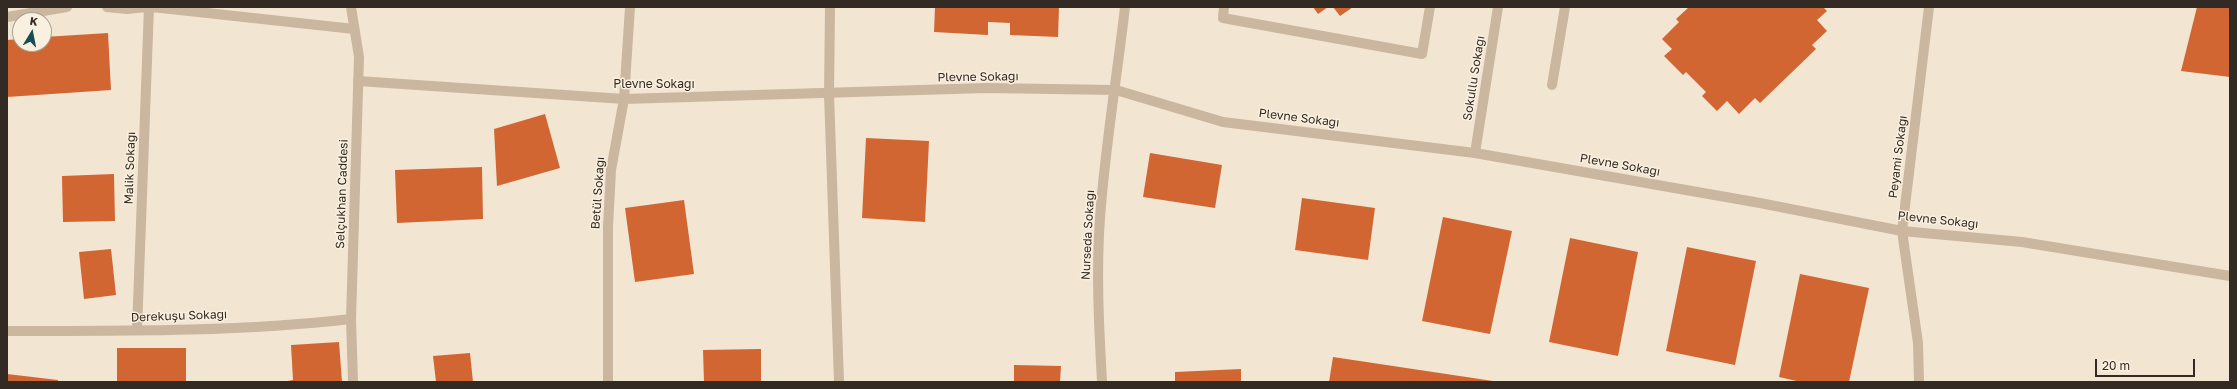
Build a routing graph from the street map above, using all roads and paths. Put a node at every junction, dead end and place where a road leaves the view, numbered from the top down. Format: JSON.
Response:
{"nodes":[{"id":1,"x":68,"y":7,"type":"edge"},
{"id":2,"x":107,"y":7,"type":"edge"},
{"id":3,"x":146,"y":7,"type":"edge"},
{"id":4,"x":150,"y":7,"type":"edge"},
{"id":5,"x":350,"y":7,"type":"edge"},
{"id":6,"x":630,"y":7,"type":"edge"},
{"id":7,"x":830,"y":7,"type":"edge"},
{"id":8,"x":1125,"y":7,"type":"edge"},
{"id":9,"x":1224,"y":7,"type":"edge"},
{"id":10,"x":1430,"y":7,"type":"edge"},
{"id":11,"x":1498,"y":7,"type":"edge"},
{"id":12,"x":1565,"y":7,"type":"edge"},
{"id":13,"x":1929,"y":7,"type":"edge"},
{"id":14,"x":7,"y":17,"type":"edge"},
{"id":15,"x":354,"y":29,"type":"junction"},
{"id":16,"x":358,"y":81,"type":"junction"},
{"id":17,"x":1552,"y":85,"type":"dead end"},
{"id":18,"x":1116,"y":90,"type":"junction"},
{"id":19,"x":829,"y":94,"type":"junction"},
{"id":20,"x":624,"y":99,"type":"junction"},
{"id":21,"x":1475,"y":153,"type":"junction"},
{"id":22,"x":1902,"y":231,"type":"junction"},
{"id":23,"x":2230,"y":276,"type":"edge"},
{"id":24,"x":351,"y":319,"type":"junction"},
{"id":25,"x":137,"y":330,"type":"junction"},
{"id":26,"x":7,"y":331,"type":"edge"},
{"id":27,"x":352,"y":382,"type":"edge"},
{"id":28,"x":608,"y":382,"type":"edge"},
{"id":29,"x":839,"y":382,"type":"edge"},
{"id":30,"x":1102,"y":382,"type":"edge"},
{"id":31,"x":1919,"y":382,"type":"edge"}],
"edges":[{"from":1,"to":14,"type":"street"},
{"from":2,"to":3,"type":"street"},
{"from":4,"to":15,"type":"street"},
{"from":4,"to":25,"type":"street","name":"Malik Sokağı"},
{"from":5,"to":15,"type":"street","name":"Selçukhan Caddesi"},
{"from":6,"to":20,"type":"street","name":"Betül Sokağı"},
{"from":7,"to":19,"type":"street"},
{"from":8,"to":18,"type":"street","name":"Nurseda Sokağı"},
{"from":9,"to":10,"type":"street"},
{"from":11,"to":21,"type":"street","name":"Sokullu Sokağı"},
{"from":12,"to":17,"type":"street"},
{"from":13,"to":22,"type":"street","name":"Peyami Sokağı"},
{"from":15,"to":16,"type":"street","name":"Selçukhan Caddesi"},
{"from":16,"to":20,"type":"street","name":"Plevne Sokağı"},
{"from":16,"to":24,"type":"street","name":"Selçukhan Caddesi"},
{"from":18,"to":19,"type":"street","name":"Plevne Sokağı"},
{"from":18,"to":21,"type":"street","name":"Plevne Sokağı"},
{"from":18,"to":30,"type":"street","name":"Nurseda Sokağı"},
{"from":19,"to":20,"type":"street","name":"Plevne Sokağı"},
{"from":19,"to":29,"type":"street"},
{"from":20,"to":28,"type":"street","name":"Betül Sokağı"},
{"from":21,"to":22,"type":"street","name":"Plevne Sokağı"},
{"from":22,"to":23,"type":"street","name":"Plevne Sokağı"},
{"from":22,"to":31,"type":"street","name":"Peyami Sokağı"},
{"from":24,"to":25,"type":"street","name":"Derekuşu Sokağı"},
{"from":24,"to":27,"type":"street","name":"Selçukhan Caddesi"},
{"from":25,"to":26,"type":"street","name":"Derekuşu Sokağı"}]}
